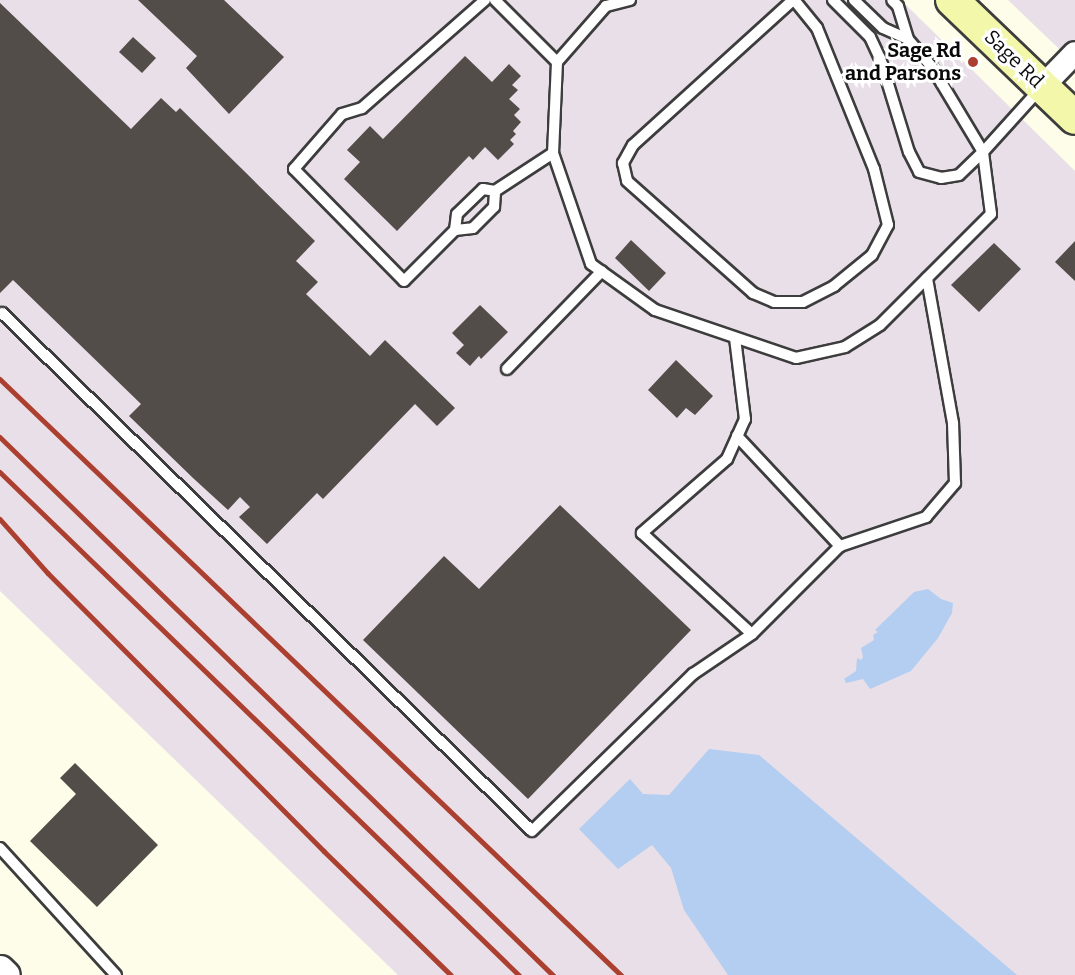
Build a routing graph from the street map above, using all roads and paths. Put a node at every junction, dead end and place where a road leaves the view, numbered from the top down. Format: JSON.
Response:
{"nodes":[{"id":1,"x":485,"y":0,"type":"edge"},
{"id":2,"x":495,"y":0,"type":"edge"},
{"id":3,"x":630,"y":0,"type":"edge"},
{"id":4,"x":793,"y":0,"type":"edge"},
{"id":5,"x":833,"y":0,"type":"edge"},
{"id":6,"x":854,"y":0,"type":"edge"},
{"id":7,"x":892,"y":0,"type":"edge"},
{"id":8,"x":952,"y":0,"type":"edge"},
{"id":9,"x":605,"y":3,"type":"edge"},
{"id":10,"x":908,"y":39,"type":"junction"},
{"id":11,"x":1075,"y":53,"type":"edge"},
{"id":12,"x":557,"y":62,"type":"junction"},
{"id":13,"x":1042,"y":87,"type":"junction"},
{"id":14,"x":1075,"y":118,"type":"edge"},
{"id":15,"x":983,"y":152,"type":"junction"},
{"id":16,"x":553,"y":153,"type":"junction"},
{"id":17,"x":495,"y":191,"type":"junction"},
{"id":18,"x":454,"y":230,"type":"junction"},
{"id":19,"x":602,"y":272,"type":"junction"},
{"id":20,"x":927,"y":278,"type":"junction"},
{"id":21,"x":2,"y":313,"type":"dead end"},
{"id":22,"x":735,"y":338,"type":"junction"},
{"id":23,"x":507,"y":369,"type":"dead end"},
{"id":24,"x":737,"y":436,"type":"junction"},
{"id":25,"x":840,"y":546,"type":"junction"},
{"id":26,"x":752,"y":634,"type":"junction"},
{"id":27,"x":0,"y":848,"type":"edge"},
{"id":28,"x":0,"y":969,"type":"edge"},
{"id":29,"x":6,"y":975,"type":"edge"},
{"id":30,"x":116,"y":975,"type":"edge"}],
"edges":[{"from":1,"to":18,"type":"lane"},
{"from":2,"to":12,"type":"lane"},
{"from":3,"to":9,"type":"lane"},
{"from":4,"to":4,"type":"lane"},
{"from":5,"to":15,"type":"lane"},
{"from":6,"to":10,"type":"lane"},
{"from":7,"to":10,"type":"lane"},
{"from":8,"to":13,"type":"main road","name":"Sage Rd"},
{"from":9,"to":12,"type":"lane"},
{"from":10,"to":15,"type":"lane"},
{"from":11,"to":13,"type":"street"},
{"from":12,"to":16,"type":"lane"},
{"from":13,"to":14,"type":"main road","name":"Sage Rd"},
{"from":13,"to":15,"type":"lane"},
{"from":15,"to":20,"type":"lane"},
{"from":16,"to":17,"type":"lane"},
{"from":16,"to":19,"type":"lane"},
{"from":17,"to":18,"type":"lane"},
{"from":17,"to":18,"type":"lane"},
{"from":19,"to":22,"type":"lane"},
{"from":19,"to":23,"type":"lane"},
{"from":20,"to":22,"type":"lane"},
{"from":20,"to":25,"type":"lane"},
{"from":21,"to":26,"type":"lane"},
{"from":22,"to":24,"type":"lane"},
{"from":24,"to":25,"type":"lane"},
{"from":24,"to":26,"type":"lane"},
{"from":25,"to":26,"type":"lane"},
{"from":27,"to":30,"type":"lane"},
{"from":28,"to":29,"type":"street"}]}
